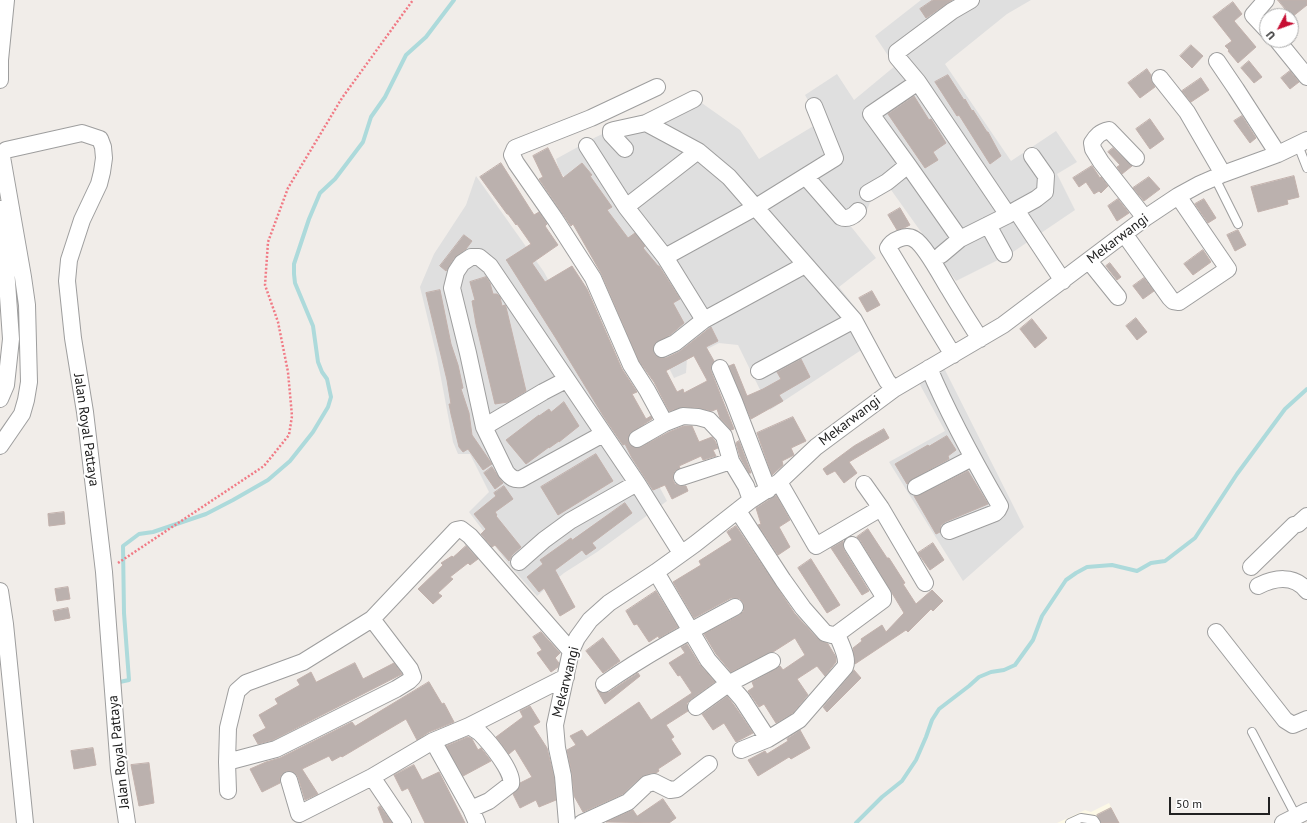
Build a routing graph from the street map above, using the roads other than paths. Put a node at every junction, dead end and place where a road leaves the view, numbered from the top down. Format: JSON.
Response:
{"nodes":[{"id":1,"x":6,"y":0,"type":"edge"},
{"id":2,"x":971,"y":0,"type":"edge"},
{"id":3,"x":1266,"y":0,"type":"edge"},
{"id":4,"x":1259,"y":8,"type":"edge"},
{"id":5,"x":1259,"y":8,"type":"edge"},
{"id":6,"x":1259,"y":21,"type":"edge"},
{"id":7,"x":1283,"y":48,"type":"edge"},
{"id":8,"x":1217,"y":61,"type":"dead end"},
{"id":9,"x":1307,"y":77,"type":"edge"},
{"id":10,"x":1160,"y":78,"type":"dead end"},
{"id":11,"x":0,"y":80,"type":"edge"},
{"id":12,"x":918,"y":82,"type":"junction"},
{"id":13,"x":657,"y":87,"type":"dead end"},
{"id":14,"x":694,"y":99,"type":"dead end"},
{"id":15,"x":814,"y":106,"type":"dead end"},
{"id":16,"x":646,"y":123,"type":"junction"},
{"id":17,"x":1302,"y":143,"type":"edge"},
{"id":18,"x":587,"y":146,"type":"dead end"},
{"id":19,"x":625,"y":149,"type":"dead end"},
{"id":20,"x":2,"y":151,"type":"edge"},
{"id":21,"x":698,"y":151,"type":"junction"},
{"id":22,"x":1278,"y":154,"type":"junction"},
{"id":23,"x":1032,"y":156,"type":"dead end"},
{"id":24,"x":1136,"y":158,"type":"dead end"},
{"id":25,"x":908,"y":165,"type":"junction"},
{"id":26,"x":1307,"y":168,"type":"edge"},
{"id":27,"x":1219,"y":176,"type":"junction"},
{"id":28,"x":806,"y":177,"type":"junction"},
{"id":29,"x":868,"y":192,"type":"dead end"},
{"id":30,"x":1178,"y":196,"type":"junction"},
{"id":31,"x":0,"y":205,"type":"edge"},
{"id":32,"x":626,"y":207,"type":"junction"},
{"id":33,"x":756,"y":207,"type":"junction"},
{"id":34,"x":858,"y":211,"type":"dead end"},
{"id":35,"x":1012,"y":213,"type":"junction"},
{"id":36,"x":1145,"y":218,"type":"junction"},
{"id":37,"x":1238,"y":224,"type":"dead end"},
{"id":38,"x":988,"y":225,"type":"junction"},
{"id":39,"x":1125,"y":235,"type":"junction"},
{"id":40,"x":960,"y":239,"type":"junction"},
{"id":41,"x":1004,"y":254,"type":"dead end"},
{"id":42,"x":941,"y":255,"type":"dead end"},
{"id":43,"x":665,"y":257,"type":"junction"},
{"id":44,"x":1089,"y":261,"type":"junction"},
{"id":45,"x":805,"y":264,"type":"junction"},
{"id":46,"x":7,"y":274,"type":"junction"},
{"id":47,"x":23,"y":277,"type":"junction"},
{"id":48,"x":1063,"y":281,"type":"junction"},
{"id":49,"x":1118,"y":297,"type":"dead end"},
{"id":50,"x":704,"y":320,"type":"junction"},
{"id":51,"x":854,"y":320,"type":"junction"},
{"id":52,"x":980,"y":339,"type":"junction"},
{"id":53,"x":662,"y":349,"type":"dead end"},
{"id":54,"x":953,"y":355,"type":"junction"},
{"id":55,"x":720,"y":368,"type":"dead end"},
{"id":56,"x":929,"y":368,"type":"junction"},
{"id":57,"x":759,"y":371,"type":"dead end"},
{"id":58,"x":566,"y":380,"type":"junction"},
{"id":59,"x":894,"y":389,"type":"junction"},
{"id":60,"x":0,"y":399,"type":"edge"},
{"id":61,"x":665,"y":423,"type":"junction"},
{"id":62,"x":484,"y":427,"type":"junction"},
{"id":63,"x":604,"y":434,"type":"junction"},
{"id":64,"x":637,"y":439,"type":"dead end"},
{"id":65,"x":0,"y":446,"type":"edge"},
{"id":66,"x":972,"y":458,"type":"junction"},
{"id":67,"x":730,"y":461,"type":"junction"},
{"id":68,"x":682,"y":477,"type":"dead end"},
{"id":69,"x":637,"y":483,"type":"junction"},
{"id":70,"x":864,"y":484,"type":"dead end"},
{"id":71,"x":774,"y":486,"type":"junction"},
{"id":72,"x":916,"y":487,"type":"dead end"},
{"id":73,"x":751,"y":500,"type":"junction"},
{"id":74,"x":881,"y":508,"type":"junction"},
{"id":75,"x":738,"y":511,"type":"junction"},
{"id":76,"x":1307,"y":516,"type":"edge"},
{"id":77,"x":949,"y":531,"type":"dead end"},
{"id":78,"x":852,"y":545,"type":"dead end"},
{"id":79,"x":681,"y":554,"type":"junction"},
{"id":80,"x":519,"y":562,"type":"dead end"},
{"id":81,"x":1251,"y":567,"type":"dead end"},
{"id":82,"x":656,"y":572,"type":"junction"},
{"id":83,"x":925,"y":584,"type":"dead end"},
{"id":84,"x":1258,"y":586,"type":"dead end"},
{"id":85,"x":0,"y":591,"type":"edge"},
{"id":86,"x":1307,"y":591,"type":"edge"},
{"id":87,"x":735,"y":607,"type":"dead end"},
{"id":88,"x":372,"y":619,"type":"junction"},
{"id":89,"x":690,"y":630,"type":"junction"},
{"id":90,"x":1216,"y":632,"type":"dead end"},
{"id":91,"x":837,"y":634,"type":"junction"},
{"id":92,"x":571,"y":651,"type":"junction"},
{"id":93,"x":772,"y":661,"type":"dead end"},
{"id":94,"x":566,"y":677,"type":"junction"},
{"id":95,"x":604,"y":684,"type":"dead end"},
{"id":96,"x":728,"y":684,"type":"junction"},
{"id":97,"x":696,"y":707,"type":"dead end"},
{"id":98,"x":1307,"y":719,"type":"edge"},
{"id":99,"x":470,"y":726,"type":"junction"},
{"id":100,"x":1252,"y":732,"type":"dead end"},
{"id":101,"x":768,"y":739,"type":"junction"},
{"id":102,"x":433,"y":741,"type":"junction"},
{"id":103,"x":741,"y":750,"type":"dead end"},
{"id":104,"x":227,"y":762,"type":"junction"},
{"id":105,"x":709,"y":764,"type":"dead end"},
{"id":106,"x":372,"y":777,"type":"junction"},
{"id":107,"x":290,"y":780,"type":"dead end"},
{"id":108,"x":228,"y":791,"type":"dead end"},
{"id":109,"x":474,"y":816,"type":"edge"},
{"id":110,"x":1295,"y":817,"type":"edge"},
{"id":111,"x":25,"y":823,"type":"edge"},
{"id":112,"x":127,"y":823,"type":"edge"},
{"id":113,"x":403,"y":823,"type":"edge"},
{"id":114,"x":566,"y":823,"type":"edge"},
{"id":115,"x":582,"y":823,"type":"edge"},
{"id":116,"x":1070,"y":823,"type":"edge"},
{"id":117,"x":1096,"y":823,"type":"edge"}],
"edges":[{"from":1,"to":11,"type":"street"},
{"from":2,"to":12,"type":"street"},
{"from":3,"to":4,"type":"street"},
{"from":5,"to":6,"type":"street"},
{"from":7,"to":9,"type":"street"},
{"from":8,"to":22,"type":"street"},
{"from":10,"to":27,"type":"street"},
{"from":12,"to":25,"type":"street"},
{"from":12,"to":35,"type":"street"},
{"from":13,"to":61,"type":"street"},
{"from":14,"to":16,"type":"street"},
{"from":15,"to":28,"type":"street"},
{"from":16,"to":19,"type":"street"},
{"from":16,"to":21,"type":"street"},
{"from":17,"to":22,"type":"street","name":"Mekarwangi"},
{"from":17,"to":26,"type":"lane"},
{"from":18,"to":32,"type":"street"},
{"from":20,"to":47,"type":"street"},
{"from":20,"to":112,"type":"street","name":"Jalan Royal Pattaya"},
{"from":21,"to":32,"type":"street"},
{"from":21,"to":33,"type":"street"},
{"from":22,"to":27,"type":"street","name":"Mekarwangi"},
{"from":23,"to":35,"type":"street"},
{"from":24,"to":36,"type":"street"},
{"from":25,"to":29,"type":"street"},
{"from":25,"to":40,"type":"street"},
{"from":27,"to":30,"type":"street","name":"Mekarwangi"},
{"from":27,"to":37,"type":"lane"},
{"from":28,"to":33,"type":"street"},
{"from":28,"to":34,"type":"street"},
{"from":30,"to":36,"type":"street","name":"Mekarwangi"},
{"from":30,"to":39,"type":"street"},
{"from":31,"to":46,"type":"street"},
{"from":32,"to":43,"type":"street"},
{"from":33,"to":43,"type":"street"},
{"from":33,"to":45,"type":"street"},
{"from":35,"to":38,"type":"street"},
{"from":35,"to":48,"type":"street"},
{"from":36,"to":39,"type":"street","name":"Mekarwangi"},
{"from":38,"to":40,"type":"street"},
{"from":38,"to":41,"type":"street"},
{"from":39,"to":44,"type":"street","name":"Mekarwangi"},
{"from":40,"to":42,"type":"street"},
{"from":43,"to":50,"type":"street"},
{"from":44,"to":48,"type":"street","name":"Mekarwangi"},
{"from":44,"to":49,"type":"street"},
{"from":45,"to":50,"type":"street"},
{"from":45,"to":51,"type":"street"},
{"from":46,"to":47,"type":"street"},
{"from":46,"to":60,"type":"street"},
{"from":47,"to":65,"type":"street"},
{"from":48,"to":52,"type":"street","name":"Mekarwangi"},
{"from":50,"to":53,"type":"street"},
{"from":51,"to":57,"type":"street"},
{"from":51,"to":59,"type":"street"},
{"from":52,"to":54,"type":"street","name":"Mekarwangi"},
{"from":52,"to":54,"type":"street"},
{"from":54,"to":56,"type":"street","name":"Mekarwangi"},
{"from":55,"to":71,"type":"street"},
{"from":56,"to":59,"type":"street","name":"Mekarwangi"},
{"from":56,"to":66,"type":"street"},
{"from":58,"to":62,"type":"street"},
{"from":58,"to":62,"type":"street"},
{"from":58,"to":63,"type":"street"},
{"from":59,"to":71,"type":"street","name":"Mekarwangi"},
{"from":61,"to":64,"type":"street"},
{"from":61,"to":67,"type":"street"},
{"from":62,"to":63,"type":"street"},
{"from":63,"to":69,"type":"street"},
{"from":66,"to":72,"type":"street"},
{"from":66,"to":77,"type":"street"},
{"from":67,"to":68,"type":"street"},
{"from":67,"to":73,"type":"street"},
{"from":69,"to":79,"type":"street"},
{"from":69,"to":80,"type":"street"},
{"from":70,"to":74,"type":"street"},
{"from":71,"to":73,"type":"street","name":"Mekarwangi"},
{"from":71,"to":74,"type":"street"},
{"from":73,"to":75,"type":"street","name":"Mekarwangi"},
{"from":74,"to":83,"type":"street"},
{"from":75,"to":79,"type":"street","name":"Mekarwangi"},
{"from":75,"to":91,"type":"street"},
{"from":76,"to":81,"type":"street"},
{"from":78,"to":91,"type":"street"},
{"from":79,"to":82,"type":"street","name":"Mekarwangi"},
{"from":82,"to":89,"type":"street"},
{"from":82,"to":92,"type":"street","name":"Mekarwangi"},
{"from":84,"to":86,"type":"street"},
{"from":85,"to":111,"type":"street"},
{"from":87,"to":89,"type":"street"},
{"from":88,"to":92,"type":"street"},
{"from":88,"to":104,"type":"street"},
{"from":88,"to":104,"type":"street"},
{"from":89,"to":95,"type":"street"},
{"from":89,"to":96,"type":"street"},
{"from":90,"to":98,"type":"street"},
{"from":91,"to":101,"type":"street"},
{"from":92,"to":94,"type":"street","name":"Mekarwangi"},
{"from":93,"to":96,"type":"street"},
{"from":94,"to":99,"type":"street"},
{"from":94,"to":114,"type":"street","name":"Mekarwangi"},
{"from":96,"to":97,"type":"street"},
{"from":96,"to":101,"type":"street"},
{"from":99,"to":102,"type":"street"},
{"from":99,"to":109,"type":"street"},
{"from":100,"to":110,"type":"lane"},
{"from":101,"to":103,"type":"street"},
{"from":102,"to":106,"type":"street"},
{"from":102,"to":109,"type":"street"},
{"from":104,"to":108,"type":"street"},
{"from":105,"to":115,"type":"street"},
{"from":106,"to":107,"type":"street"},
{"from":106,"to":113,"type":"street"},
{"from":116,"to":117,"type":"lane"}]}
